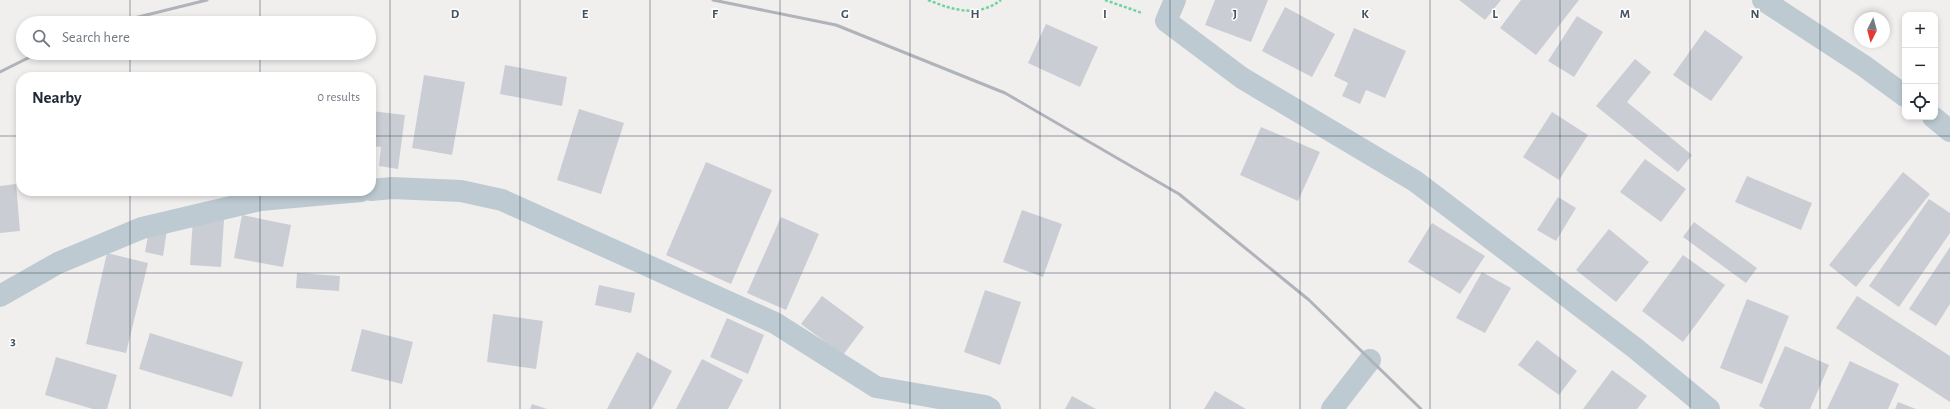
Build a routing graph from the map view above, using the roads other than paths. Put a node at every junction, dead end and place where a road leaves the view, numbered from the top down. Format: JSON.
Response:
{"nodes":[{"id":1,"x":1175,"y":0,"type":"edge"},
{"id":2,"x":1763,"y":0,"type":"edge"},
{"id":3,"x":1902,"y":94,"type":"edge"},
{"id":4,"x":1937,"y":120,"type":"edge"},
{"id":5,"x":1950,"y":131,"type":"edge"},
{"id":6,"x":376,"y":190,"type":"edge"},
{"id":7,"x":305,"y":196,"type":"edge"},
{"id":8,"x":0,"y":296,"type":"edge"},
{"id":9,"x":1370,"y":360,"type":"dead end"},
{"id":10,"x":990,"y":409,"type":"edge"},
{"id":11,"x":1332,"y":409,"type":"edge"},
{"id":12,"x":1708,"y":409,"type":"edge"}],
"edges":[{"from":1,"to":12,"type":"street"},
{"from":2,"to":3,"type":"street"},
{"from":4,"to":5,"type":"street"},
{"from":6,"to":10,"type":"street"},
{"from":7,"to":8,"type":"street"},
{"from":9,"to":11,"type":"street"}]}
